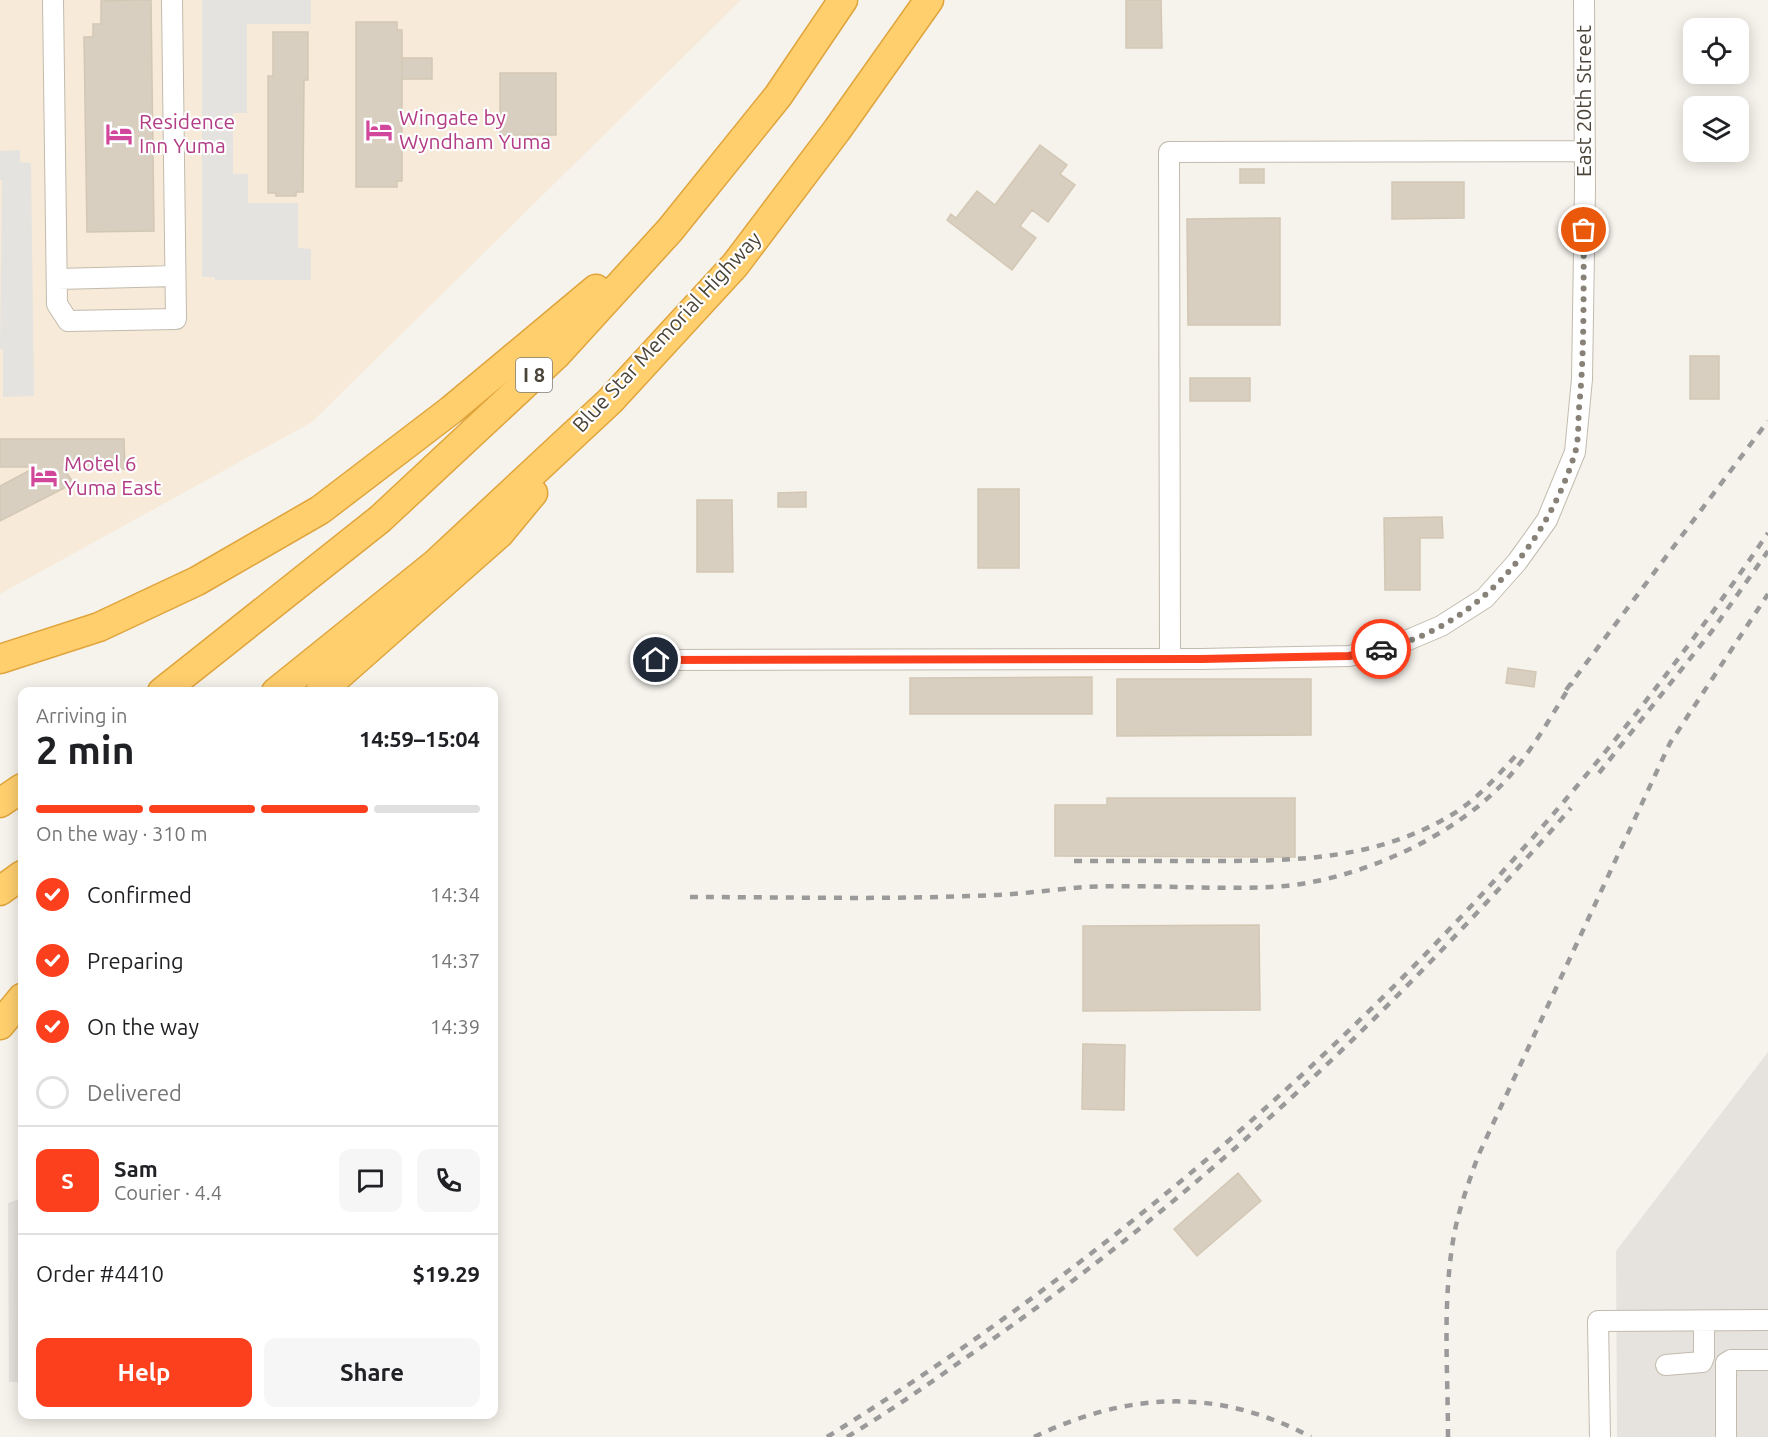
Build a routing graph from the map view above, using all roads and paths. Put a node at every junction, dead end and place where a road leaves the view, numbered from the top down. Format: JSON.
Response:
{"nodes":[{"id":1,"x":53,"y":0,"type":"edge"},
{"id":2,"x":172,"y":0,"type":"edge"},
{"id":3,"x":843,"y":0,"type":"edge"},
{"id":4,"x":929,"y":0,"type":"edge"},
{"id":5,"x":1584,"y":0,"type":"edge"},
{"id":6,"x":1585,"y":150,"type":"junction"},
{"id":7,"x":670,"y":230,"type":"junction"},
{"id":8,"x":175,"y":276,"type":"junction"},
{"id":9,"x":57,"y":279,"type":"junction"},
{"id":10,"x":610,"y":401,"type":"junction"},
{"id":11,"x":0,"y":659,"type":"edge"},
{"id":12,"x":1170,"y":659,"type":"junction"},
{"id":13,"x":656,"y":660,"type":"dead end"},
{"id":14,"x":168,"y":687,"type":"edge"},
{"id":15,"x":282,"y":687,"type":"edge"},
{"id":16,"x":326,"y":687,"type":"edge"},
{"id":17,"x":18,"y":791,"type":"edge"},
{"id":18,"x":0,"y":803,"type":"edge"},
{"id":19,"x":18,"y":878,"type":"edge"},
{"id":20,"x":0,"y":891,"type":"edge"},
{"id":21,"x":18,"y":1003,"type":"edge"},
{"id":22,"x":0,"y":1025,"type":"edge"},
{"id":23,"x":1768,"y":1320,"type":"edge"},
{"id":24,"x":1704,"y":1321,"type":"junction"},
{"id":25,"x":1768,"y":1360,"type":"edge"},
{"id":26,"x":1665,"y":1365,"type":"dead end"},
{"id":27,"x":1600,"y":1437,"type":"edge"},
{"id":28,"x":1726,"y":1437,"type":"edge"}],
"edges":[{"from":1,"to":9,"type":"street"},
{"from":2,"to":8,"type":"street"},
{"from":3,"to":7,"type":"highway","number":"I 8"},
{"from":4,"to":10,"type":"highway","name":"Blue Star Memorial Highway"},
{"from":5,"to":6,"type":"street","name":"East 20th Street"},
{"from":6,"to":12,"type":"street","name":"East 20th Street"},
{"from":6,"to":12,"type":"street"},
{"from":7,"to":11,"type":"highway"},
{"from":7,"to":14,"type":"highway","number":"I 8"},
{"from":8,"to":9,"type":"street"},
{"from":8,"to":9,"type":"street"},
{"from":10,"to":15,"type":"highway","name":"Blue Star Memorial Highway"},
{"from":10,"to":16,"type":"highway"},
{"from":12,"to":13,"type":"street","name":"East 20th Street"},
{"from":17,"to":18,"type":"highway"},
{"from":19,"to":20,"type":"highway"},
{"from":21,"to":22,"type":"highway"},
{"from":23,"to":24,"type":"street"},
{"from":24,"to":26,"type":"street"},
{"from":24,"to":27,"type":"street"},
{"from":25,"to":28,"type":"street"}]}
